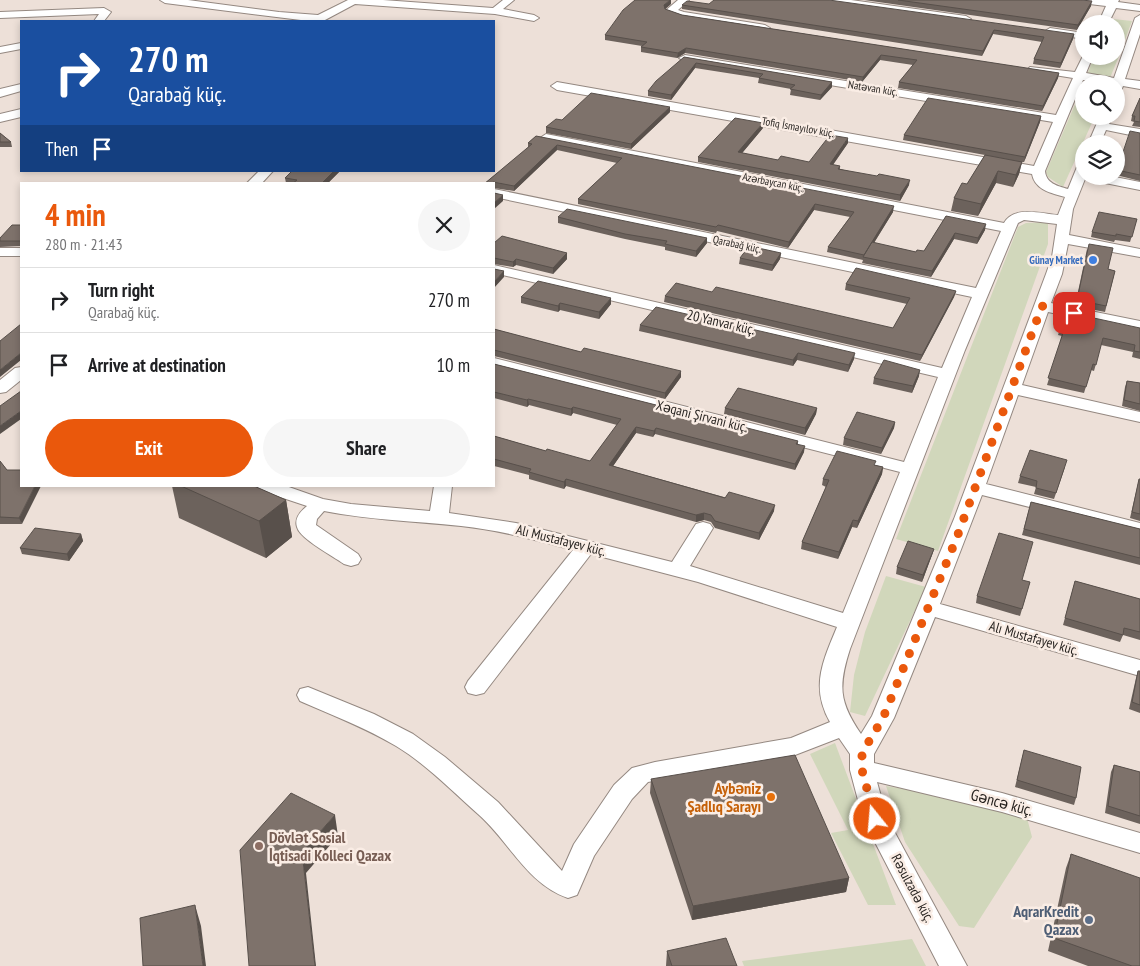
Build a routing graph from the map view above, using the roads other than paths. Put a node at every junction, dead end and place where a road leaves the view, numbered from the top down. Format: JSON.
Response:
{"nodes":[{"id":1,"x":165,"y":0,"type":"edge"},
{"id":2,"x":509,"y":0,"type":"edge"},
{"id":3,"x":684,"y":0,"type":"edge"},
{"id":4,"x":829,"y":0,"type":"edge"},
{"id":5,"x":1081,"y":0,"type":"edge"},
{"id":6,"x":354,"y":1,"type":"edge"},
{"id":7,"x":1113,"y":2,"type":"edge"},
{"id":8,"x":326,"y":4,"type":"dead end"},
{"id":9,"x":338,"y":8,"type":"junction"},
{"id":10,"x":1140,"y":8,"type":"edge"},
{"id":11,"x":495,"y":11,"type":"junction"},
{"id":12,"x":0,"y":15,"type":"edge"},
{"id":13,"x":1107,"y":15,"type":"edge"},
{"id":14,"x":534,"y":18,"type":"dead end"},
{"id":15,"x":1140,"y":18,"type":"edge"},
{"id":16,"x":317,"y":19,"type":"edge"},
{"id":17,"x":101,"y":20,"type":"edge"},
{"id":18,"x":972,"y":20,"type":"edge"},
{"id":19,"x":778,"y":30,"type":"edge"},
{"id":20,"x":1038,"y":30,"type":"edge"},
{"id":21,"x":1075,"y":35,"type":"edge"},
{"id":22,"x":1136,"y":44,"type":"edge"},
{"id":23,"x":20,"y":46,"type":"edge"},
{"id":24,"x":0,"y":50,"type":"edge"},
{"id":25,"x":685,"y":58,"type":"edge"},
{"id":26,"x":1021,"y":67,"type":"edge"},
{"id":27,"x":1075,"y":75,"type":"edge"},
{"id":28,"x":1123,"y":75,"type":"edge"},
{"id":29,"x":557,"y":86,"type":"dead end"},
{"id":30,"x":1125,"y":86,"type":"edge"},
{"id":31,"x":1140,"y":86,"type":"edge"},
{"id":32,"x":1075,"y":87,"type":"edge"},
{"id":33,"x":20,"y":88,"type":"edge"},
{"id":34,"x":0,"y":93,"type":"edge"},
{"id":35,"x":19,"y":115,"type":"edge"},
{"id":36,"x":0,"y":118,"type":"edge"},
{"id":37,"x":1060,"y":119,"type":"junction"},
{"id":38,"x":1116,"y":125,"type":"edge"},
{"id":39,"x":1140,"y":133,"type":"edge"},
{"id":40,"x":538,"y":137,"type":"edge"},
{"id":41,"x":1038,"y":171,"type":"junction"},
{"id":42,"x":266,"y":172,"type":"edge"},
{"id":43,"x":255,"y":182,"type":"edge"},
{"id":44,"x":1125,"y":183,"type":"edge"},
{"id":45,"x":1077,"y":185,"type":"edge"},
{"id":46,"x":1140,"y":186,"type":"edge"},
{"id":47,"x":495,"y":193,"type":"edge"},
{"id":48,"x":1071,"y":194,"type":"junction"},
{"id":49,"x":1009,"y":228,"type":"junction"},
{"id":50,"x":1063,"y":229,"type":"junction"},
{"id":51,"x":0,"y":252,"type":"edge"},
{"id":52,"x":20,"y":252,"type":"edge"},
{"id":53,"x":1140,"y":252,"type":"edge"},
{"id":54,"x":495,"y":269,"type":"edge"},
{"id":55,"x":980,"y":294,"type":"junction"},
{"id":56,"x":1042,"y":306,"type":"junction"},
{"id":57,"x":1140,"y":326,"type":"edge"},
{"id":58,"x":495,"y":363,"type":"edge"},
{"id":59,"x":20,"y":373,"type":"edge"},
{"id":60,"x":948,"y":374,"type":"junction"},
{"id":61,"x":0,"y":388,"type":"edge"},
{"id":62,"x":1012,"y":388,"type":"junction"},
{"id":63,"x":1140,"y":417,"type":"edge"},
{"id":64,"x":911,"y":469,"type":"junction"},
{"id":65,"x":269,"y":487,"type":"edge"},
{"id":66,"x":442,"y":487,"type":"edge"},
{"id":67,"x":976,"y":487,"type":"junction"},
{"id":68,"x":320,"y":504,"type":"junction"},
{"id":69,"x":439,"y":517,"type":"junction"},
{"id":70,"x":702,"y":528,"type":"dead end"},
{"id":71,"x":1140,"y":529,"type":"edge"},
{"id":72,"x":586,"y":547,"type":"junction"},
{"id":73,"x":351,"y":559,"type":"dead end"},
{"id":74,"x":677,"y":570,"type":"junction"},
{"id":75,"x":928,"y":608,"type":"junction"},
{"id":76,"x":850,"y":624,"type":"junction"},
{"id":77,"x":1140,"y":668,"type":"edge"},
{"id":78,"x":476,"y":687,"type":"dead end"},
{"id":79,"x":308,"y":695,"type":"dead end"},
{"id":80,"x":844,"y":726,"type":"junction"},
{"id":81,"x":862,"y":761,"type":"junction"},
{"id":82,"x":1140,"y":843,"type":"edge"},
{"id":83,"x":953,"y":966,"type":"edge"}],
"edges":[{"from":1,"to":16,"type":"street"},
{"from":2,"to":11,"type":"street"},
{"from":3,"to":19,"type":"street"},
{"from":4,"to":18,"type":"street"},
{"from":5,"to":7,"type":"street"},
{"from":6,"to":9,"type":"street"},
{"from":6,"to":11,"type":"street"},
{"from":7,"to":10,"type":"street"},
{"from":7,"to":13,"type":"street"},
{"from":8,"to":9,"type":"street"},
{"from":9,"to":16,"type":"street"},
{"from":11,"to":14,"type":"street"},
{"from":12,"to":17,"type":"street"},
{"from":15,"to":22,"type":"street"},
{"from":20,"to":21,"type":"street"},
{"from":22,"to":28,"type":"street"},
{"from":23,"to":24,"type":"street"},
{"from":25,"to":37,"type":"street","name":"Natəvan küç."},
{"from":26,"to":27,"type":"street"},
{"from":29,"to":41,"type":"street","name":"Tofiq İsmayılov küç."},
{"from":30,"to":31,"type":"street"},
{"from":32,"to":37,"type":"street"},
{"from":33,"to":34,"type":"street"},
{"from":35,"to":36,"type":"street"},
{"from":37,"to":41,"type":"street"},
{"from":38,"to":39,"type":"street"},
{"from":40,"to":49,"type":"street","name":"Azərbaycan küç."},
{"from":41,"to":48,"type":"street"},
{"from":42,"to":43,"type":"street"},
{"from":44,"to":46,"type":"street"},
{"from":45,"to":48,"type":"street"},
{"from":47,"to":55,"type":"street","name":"Qarabağ küç."},
{"from":48,"to":50,"type":"street"},
{"from":49,"to":50,"type":"street"},
{"from":49,"to":55,"type":"street","name":"Rəsulzadə küç."},
{"from":50,"to":53,"type":"street"},
{"from":50,"to":56,"type":"street"},
{"from":51,"to":52,"type":"street"},
{"from":54,"to":60,"type":"street","name":"20 Yanvar küç."},
{"from":55,"to":60,"type":"street","name":"Rəsulzadə küç."},
{"from":56,"to":57,"type":"street"},
{"from":56,"to":62,"type":"street"},
{"from":58,"to":64,"type":"street","name":"Xəqani Şirvani küç."},
{"from":59,"to":61,"type":"street"},
{"from":60,"to":64,"type":"street","name":"Rəsulzadə küç."},
{"from":62,"to":63,"type":"street"},
{"from":62,"to":67,"type":"street"},
{"from":64,"to":76,"type":"street","name":"Rəsulzadə küç."},
{"from":65,"to":68,"type":"street","name":"Alı Mustafayev küç."},
{"from":66,"to":69,"type":"street"},
{"from":67,"to":71,"type":"street"},
{"from":67,"to":75,"type":"street"},
{"from":68,"to":69,"type":"street","name":"Alı Mustafayev küç."},
{"from":68,"to":73,"type":"street"},
{"from":69,"to":72,"type":"street","name":"Alı Mustafayev küç."},
{"from":70,"to":74,"type":"street"},
{"from":72,"to":74,"type":"street","name":"Alı Mustafayev küç."},
{"from":72,"to":78,"type":"street"},
{"from":74,"to":76,"type":"street","name":"Alı Mustafayev küç."},
{"from":75,"to":77,"type":"street","name":"Alı Mustafayev küç."},
{"from":75,"to":81,"type":"street"},
{"from":76,"to":80,"type":"street","name":"Rəsulzadə küç."},
{"from":79,"to":80,"type":"street"},
{"from":80,"to":81,"type":"street","name":"Rəsulzadə küç."},
{"from":81,"to":82,"type":"street","name":"Gəncə küç."},
{"from":81,"to":83,"type":"street","name":"Rəsulzadə küç."}]}
